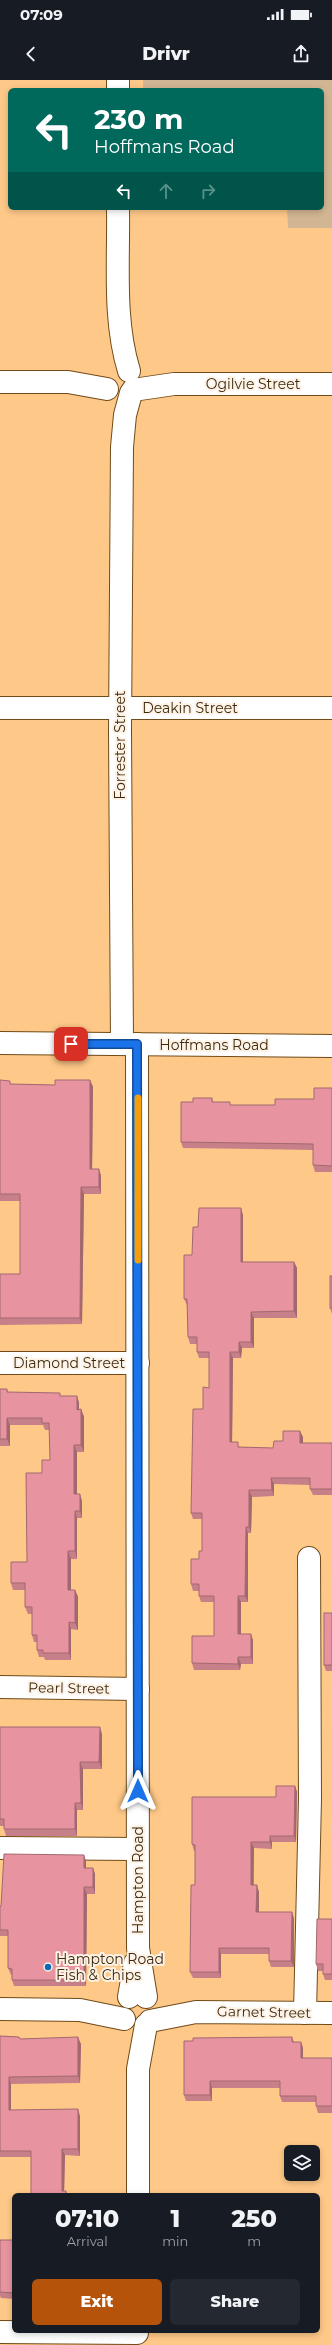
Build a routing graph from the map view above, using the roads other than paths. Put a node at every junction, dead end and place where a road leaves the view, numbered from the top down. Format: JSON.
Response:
{"nodes":[{"id":1,"x":118,"y":210,"type":"edge"},
{"id":2,"x":120,"y":381,"type":"junction"},
{"id":3,"x":0,"y":382,"type":"edge"},
{"id":4,"x":332,"y":384,"type":"edge"},
{"id":5,"x":0,"y":708,"type":"edge"},
{"id":6,"x":120,"y":708,"type":"junction"},
{"id":7,"x":332,"y":708,"type":"edge"},
{"id":8,"x":0,"y":1043,"type":"edge"},
{"id":9,"x":129,"y":1044,"type":"junction"},
{"id":10,"x":332,"y":1046,"type":"edge"},
{"id":11,"x":0,"y":1363,"type":"edge"},
{"id":12,"x":138,"y":1363,"type":"junction"},
{"id":13,"x":309,"y":1558,"type":"dead end"},
{"id":14,"x":0,"y":1687,"type":"edge"},
{"id":15,"x":138,"y":1689,"type":"junction"},
{"id":16,"x":0,"y":1848,"type":"edge"},
{"id":17,"x":138,"y":1849,"type":"junction"},
{"id":18,"x":0,"y":2009,"type":"edge"},
{"id":19,"x":137,"y":2011,"type":"junction"},
{"id":20,"x":305,"y":2013,"type":"junction"},
{"id":21,"x":332,"y":2013,"type":"edge"},
{"id":22,"x":138,"y":2193,"type":"edge"},
{"id":23,"x":0,"y":2332,"type":"edge"},
{"id":24,"x":12,"y":2332,"type":"edge"},
{"id":25,"x":34,"y":2333,"type":"edge"},
{"id":26,"x":137,"y":2336,"type":"edge"}],
"edges":[{"from":1,"to":2,"type":"street","name":"Forrester Street"},
{"from":2,"to":3,"type":"street","name":"Ogilvie Street"},
{"from":2,"to":4,"type":"street","name":"Ogilvie Street"},
{"from":2,"to":6,"type":"street","name":"Forrester Street"},
{"from":5,"to":6,"type":"street","name":"Deakin Street"},
{"from":6,"to":7,"type":"street","name":"Deakin Street"},
{"from":6,"to":9,"type":"street","name":"Forrester Street"},
{"from":8,"to":9,"type":"street","name":"Hoffmans Road"},
{"from":9,"to":10,"type":"street","name":"Hoffmans Road"},
{"from":9,"to":12,"type":"street","name":"Hampton Road"},
{"from":11,"to":12,"type":"street","name":"Diamond Street"},
{"from":12,"to":15,"type":"street","name":"Hampton Road"},
{"from":13,"to":20,"type":"street"},
{"from":14,"to":15,"type":"street","name":"Pearl Street"},
{"from":15,"to":17,"type":"street","name":"Hampton Road"},
{"from":16,"to":17,"type":"street"},
{"from":17,"to":19,"type":"street","name":"Hampton Road"},
{"from":18,"to":19,"type":"street","name":"Garnet Street"},
{"from":19,"to":20,"type":"street","name":"Garnet Street"},
{"from":19,"to":22,"type":"street","name":"Hampton Road"},
{"from":20,"to":21,"type":"street","name":"Garnet Street"},
{"from":23,"to":24,"type":"street"},
{"from":25,"to":26,"type":"street"}]}
